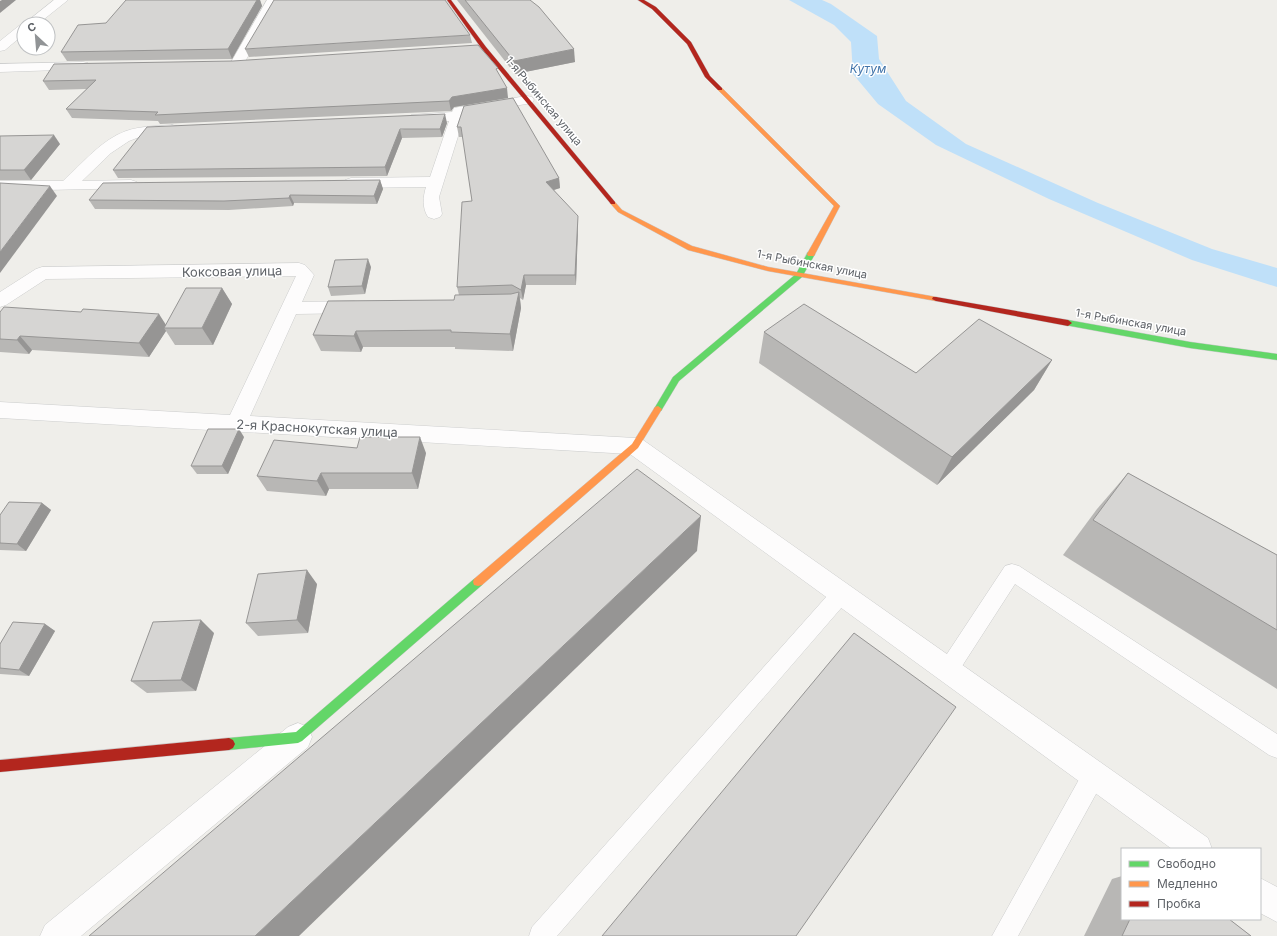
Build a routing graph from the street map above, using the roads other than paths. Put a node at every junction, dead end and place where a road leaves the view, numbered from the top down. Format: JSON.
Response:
{"nodes":[{"id":1,"x":62,"y":0,"type":"edge"},
{"id":2,"x":273,"y":0,"type":"edge"},
{"id":3,"x":449,"y":0,"type":"edge"},
{"id":4,"x":640,"y":0,"type":"edge"},
{"id":5,"x":41,"y":16,"type":"edge"},
{"id":6,"x":16,"y":34,"type":"edge"},
{"id":7,"x":0,"y":46,"type":"edge"},
{"id":8,"x":484,"y":48,"type":"junction"},
{"id":9,"x":468,"y":49,"type":"edge"},
{"id":10,"x":253,"y":63,"type":"edge"},
{"id":11,"x":222,"y":64,"type":"edge"},
{"id":12,"x":237,"y":64,"type":"junction"},
{"id":13,"x":95,"y":66,"type":"edge"},
{"id":14,"x":0,"y":68,"type":"edge"},
{"id":15,"x":527,"y":100,"type":"junction"},
{"id":16,"x":457,"y":116,"type":"junction"},
{"id":17,"x":402,"y":119,"type":"edge"},
{"id":18,"x":190,"y":128,"type":"edge"},
{"id":19,"x":436,"y":182,"type":"junction"},
{"id":20,"x":334,"y":183,"type":"edge"},
{"id":21,"x":145,"y":185,"type":"edge"},
{"id":22,"x":0,"y":186,"type":"edge"},
{"id":23,"x":67,"y":186,"type":"junction"},
{"id":24,"x":434,"y":214,"type":"dead end"},
{"id":25,"x":800,"y":275,"type":"junction"},
{"id":26,"x":0,"y":301,"type":"edge"},
{"id":27,"x":375,"y":306,"type":"edge"},
{"id":28,"x":290,"y":308,"type":"junction"},
{"id":29,"x":1277,"y":357,"type":"edge"},
{"id":30,"x":0,"y":410,"type":"edge"},
{"id":31,"x":236,"y":424,"type":"junction"},
{"id":32,"x":635,"y":446,"type":"junction"},
{"id":33,"x":842,"y":593,"type":"junction"},
{"id":34,"x":948,"y":670,"type":"junction"},
{"id":35,"x":298,"y":737,"type":"junction"},
{"id":36,"x":1277,"y":747,"type":"edge"},
{"id":37,"x":0,"y":766,"type":"edge"},
{"id":38,"x":1094,"y":775,"type":"junction"},
{"id":39,"x":1196,"y":848,"type":"edge"},
{"id":40,"x":1261,"y":895,"type":"edge"},
{"id":41,"x":1277,"y":906,"type":"edge"},
{"id":42,"x":56,"y":936,"type":"edge"},
{"id":43,"x":541,"y":936,"type":"edge"},
{"id":44,"x":1004,"y":936,"type":"edge"}],
"edges":[{"from":1,"to":5,"type":"street"},
{"from":2,"to":12,"type":"street"},
{"from":3,"to":8,"type":"street","name":"1-я Рыбинская улица"},
{"from":4,"to":25,"type":"street"},
{"from":6,"to":7,"type":"street"},
{"from":8,"to":9,"type":"street"},
{"from":8,"to":15,"type":"street","name":"1-я Рыбинская улица"},
{"from":10,"to":12,"type":"street"},
{"from":11,"to":12,"type":"street"},
{"from":13,"to":14,"type":"street"},
{"from":15,"to":16,"type":"street"},
{"from":15,"to":25,"type":"street","name":"1-я Рыбинская улица"},
{"from":16,"to":17,"type":"street"},
{"from":16,"to":19,"type":"street"},
{"from":18,"to":23,"type":"street"},
{"from":19,"to":20,"type":"street"},
{"from":19,"to":24,"type":"street"},
{"from":21,"to":23,"type":"street"},
{"from":22,"to":23,"type":"street"},
{"from":25,"to":29,"type":"street","name":"1-я Рыбинская улица"},
{"from":25,"to":32,"type":"street"},
{"from":26,"to":28,"type":"street","name":"Коксовая улица"},
{"from":27,"to":28,"type":"street"},
{"from":28,"to":31,"type":"street","name":"Коксовая улица"},
{"from":30,"to":31,"type":"street","name":"2-я Краснокутская улица"},
{"from":31,"to":32,"type":"street","name":"2-я Краснокутская улица"},
{"from":32,"to":33,"type":"street"},
{"from":32,"to":35,"type":"street"},
{"from":33,"to":34,"type":"street"},
{"from":33,"to":43,"type":"lane"},
{"from":34,"to":36,"type":"lane"},
{"from":34,"to":38,"type":"street"},
{"from":35,"to":37,"type":"street"},
{"from":35,"to":42,"type":"street"},
{"from":38,"to":39,"type":"street"},
{"from":38,"to":44,"type":"lane"},
{"from":40,"to":41,"type":"street"}]}
